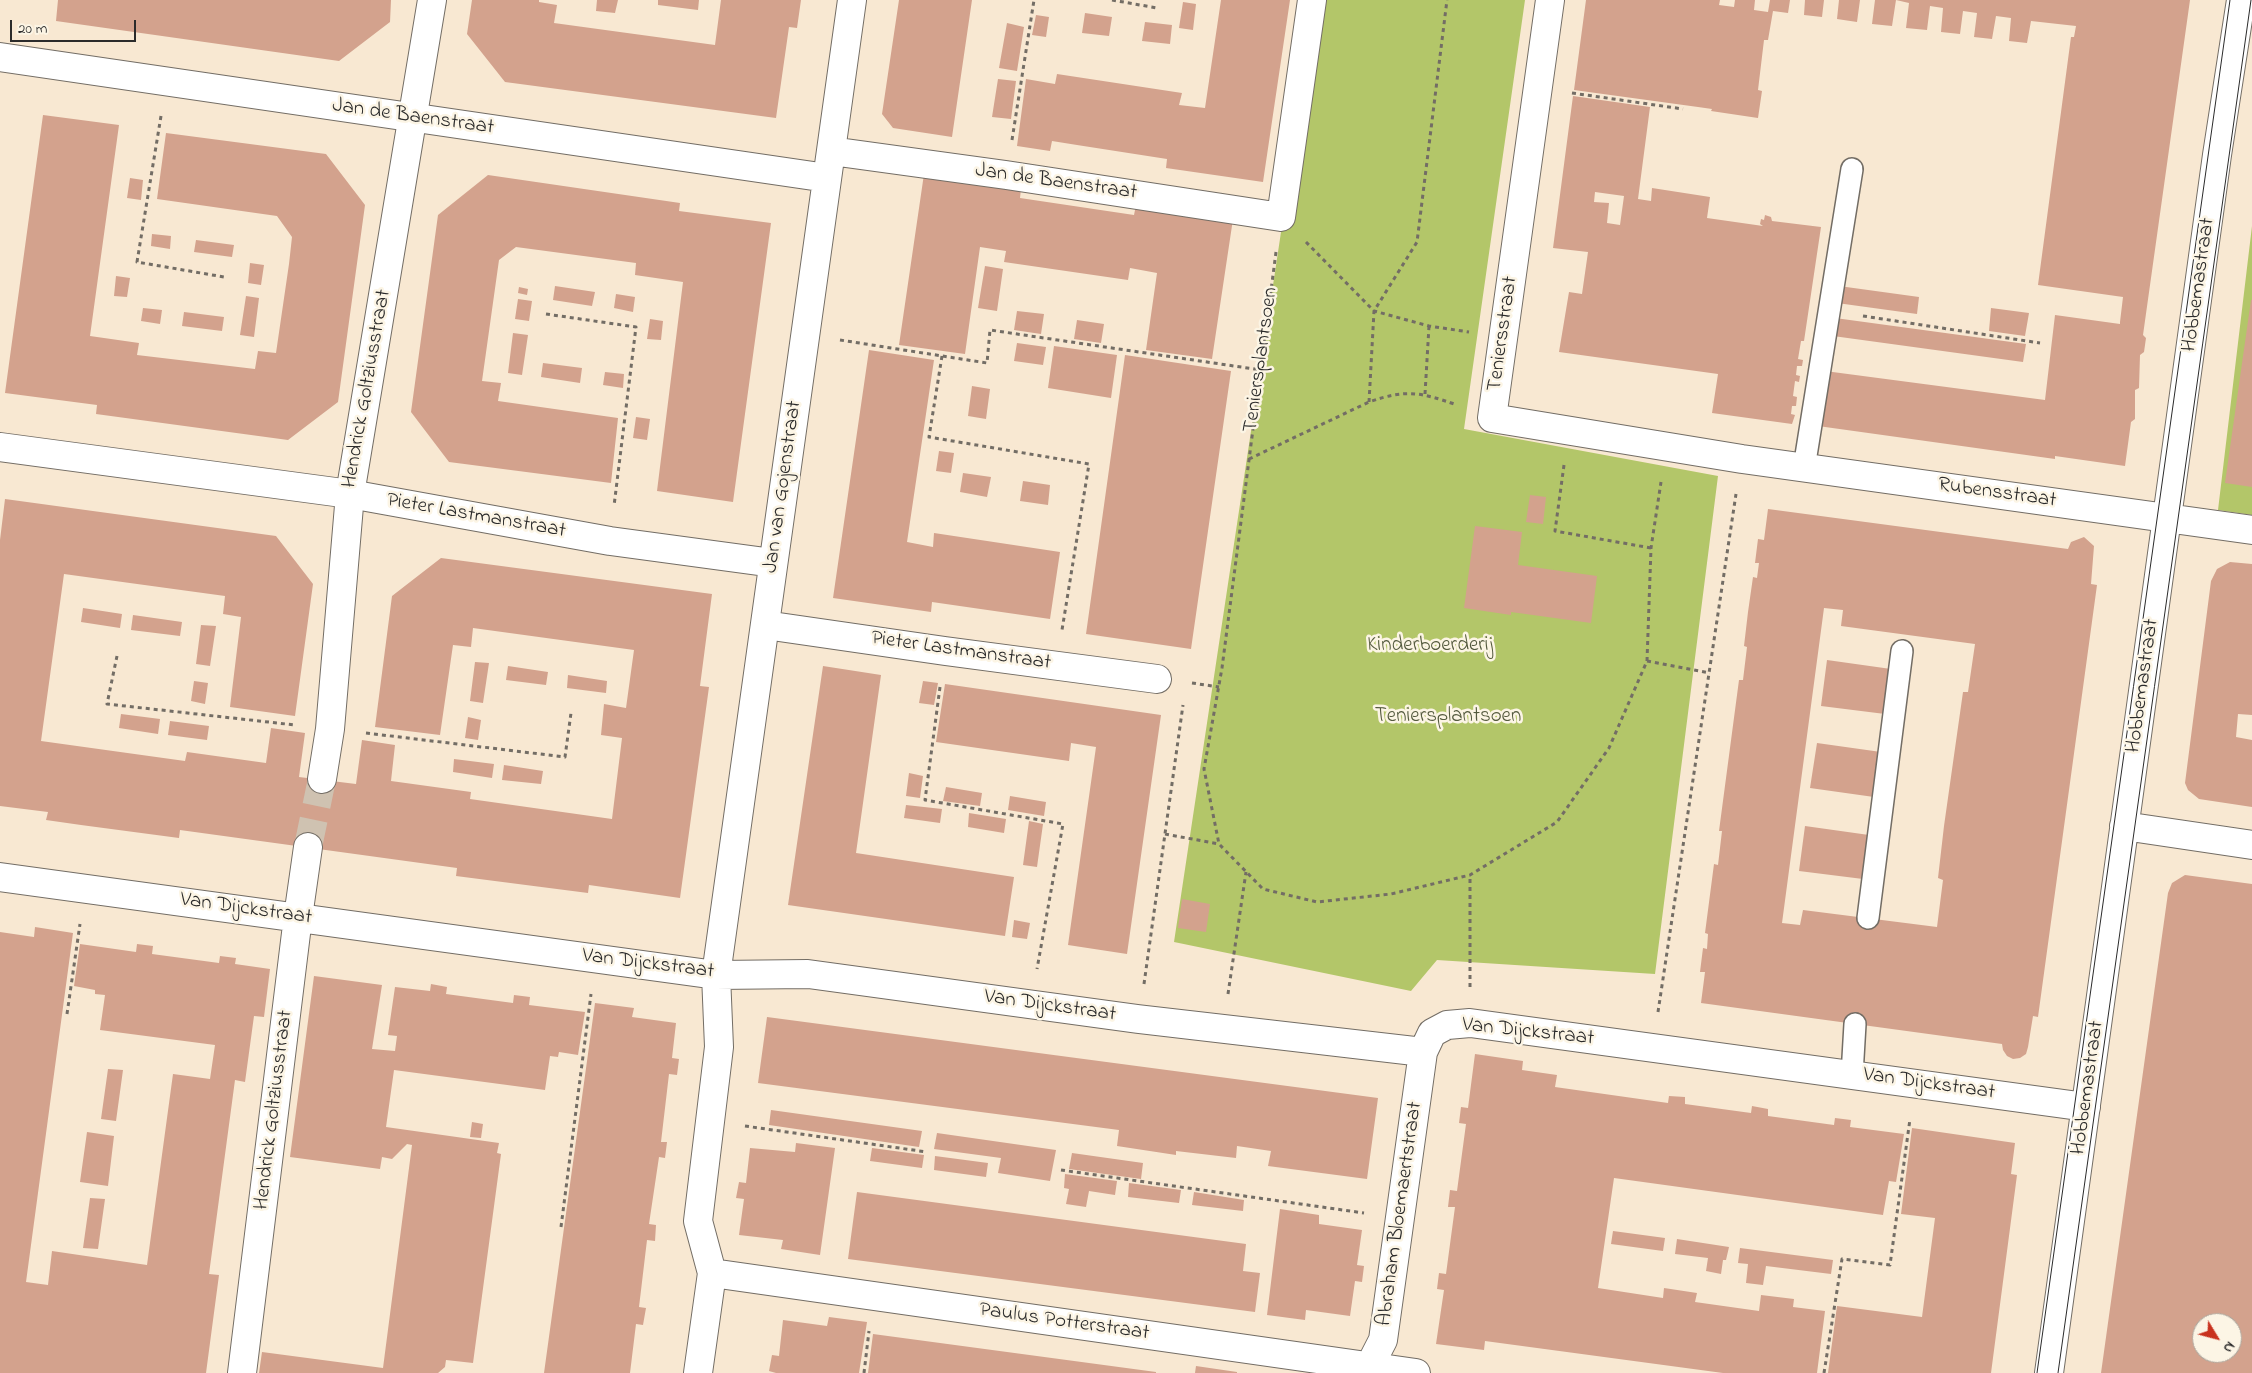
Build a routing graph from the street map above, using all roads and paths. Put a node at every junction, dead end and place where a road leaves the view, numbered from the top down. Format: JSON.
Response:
{"nodes":[{"id":1,"x":432,"y":0,"type":"edge"},
{"id":2,"x":852,"y":0,"type":"edge"},
{"id":3,"x":1034,"y":0,"type":"edge"},
{"id":4,"x":1112,"y":0,"type":"edge"},
{"id":5,"x":1312,"y":0,"type":"edge"},
{"id":6,"x":1447,"y":0,"type":"edge"},
{"id":7,"x":1550,"y":0,"type":"edge"},
{"id":8,"x":2241,"y":0,"type":"edge"},
{"id":9,"x":1157,"y":8,"type":"dead end"},
{"id":10,"x":0,"y":57,"type":"edge"},
{"id":11,"x":166,"y":81,"type":"junction"},
{"id":12,"x":1537,"y":88,"type":"junction"},
{"id":13,"x":1683,"y":109,"type":"dead end"},
{"id":14,"x":414,"y":118,"type":"junction"},
{"id":15,"x":831,"y":151,"type":"junction"},
{"id":16,"x":1852,"y":169,"type":"dead end"},
{"id":17,"x":1006,"y":175,"type":"junction"},
{"id":18,"x":827,"y":178,"type":"junction"},
{"id":19,"x":1281,"y":217,"type":"junction"},
{"id":20,"x":224,"y":277,"type":"dead end"},
{"id":21,"x":1374,"y":311,"type":"junction"},
{"id":22,"x":1829,"y":311,"type":"junction"},
{"id":23,"x":546,"y":314,"type":"dead end"},
{"id":24,"x":1429,"y":326,"type":"junction"},
{"id":25,"x":805,"y":334,"type":"junction"},
{"id":26,"x":1503,"y":337,"type":"junction"},
{"id":27,"x":2040,"y":343,"type":"dead end"},
{"id":28,"x":942,"y":356,"type":"junction"},
{"id":29,"x":1262,"y":370,"type":"junction"},
{"id":30,"x":1369,"y":402,"type":"junction"},
{"id":31,"x":1568,"y":430,"type":"junction"},
{"id":32,"x":1666,"y":447,"type":"junction"},
{"id":33,"x":0,"y":448,"type":"edge"},
{"id":34,"x":1248,"y":459,"type":"junction"},
{"id":35,"x":1742,"y":459,"type":"junction"},
{"id":36,"x":1804,"y":468,"type":"junction"},
{"id":37,"x":350,"y":494,"type":"junction"},
{"id":38,"x":2168,"y":518,"type":"junction"},
{"id":39,"x":2252,"y":530,"type":"edge"},
{"id":40,"x":610,"y":541,"type":"junction"},
{"id":41,"x":1651,"y":548,"type":"junction"},
{"id":42,"x":773,"y":563,"type":"junction"},
{"id":43,"x":764,"y":625,"type":"junction"},
{"id":44,"x":945,"y":651,"type":"junction"},
{"id":45,"x":1902,"y":651,"type":"dead end"},
{"id":46,"x":1647,"y":661,"type":"junction"},
{"id":47,"x":1057,"y":665,"type":"junction"},
{"id":48,"x":1710,"y":673,"type":"junction"},
{"id":49,"x":1157,"y":679,"type":"dead end"},
{"id":50,"x":1184,"y":701,"type":"dead end"},
{"id":51,"x":322,"y":780,"type":"tunnel mouth"},
{"id":52,"x":2124,"y":826,"type":"junction"},
{"id":53,"x":1165,"y":834,"type":"junction"},
{"id":54,"x":1219,"y":844,"type":"junction"},
{"id":55,"x":2252,"y":845,"type":"edge"},
{"id":56,"x":308,"y":848,"type":"tunnel mouth"},
{"id":57,"x":1246,"y":871,"type":"junction"},
{"id":58,"x":1470,"y":875,"type":"junction"},
{"id":59,"x":0,"y":877,"type":"edge"},
{"id":60,"x":85,"y":888,"type":"junction"},
{"id":61,"x":298,"y":917,"type":"junction"},
{"id":62,"x":1868,"y":918,"type":"dead end"},
{"id":63,"x":596,"y":958,"type":"junction"},
{"id":64,"x":716,"y":975,"type":"junction"},
{"id":65,"x":1030,"y":1004,"type":"junction"},
{"id":66,"x":67,"y":1014,"type":"dead end"},
{"id":67,"x":1138,"y":1019,"type":"junction"},
{"id":68,"x":1470,"y":1023,"type":"junction"},
{"id":69,"x":1855,"y":1024,"type":"dead end"},
{"id":70,"x":1224,"y":1029,"type":"junction"},
{"id":71,"x":1652,"y":1048,"type":"junction"},
{"id":72,"x":1423,"y":1052,"type":"junction"},
{"id":73,"x":1852,"y":1075,"type":"junction"},
{"id":74,"x":1914,"y":1083,"type":"junction"},
{"id":75,"x":2086,"y":1107,"type":"junction"},
{"id":76,"x":711,"y":1121,"type":"junction"},
{"id":77,"x":927,"y":1152,"type":"dead end"},
{"id":78,"x":1061,"y":1170,"type":"dead end"},
{"id":79,"x":1400,"y":1218,"type":"junction"},
{"id":80,"x":560,"y":1227,"type":"dead end"},
{"id":81,"x":712,"y":1273,"type":"junction"},
{"id":82,"x":874,"y":1296,"type":"junction"},
{"id":83,"x":1368,"y":1370,"type":"edge"},
{"id":84,"x":242,"y":1373,"type":"edge"},
{"id":85,"x":698,"y":1373,"type":"edge"},
{"id":86,"x":864,"y":1373,"type":"edge"},
{"id":87,"x":1416,"y":1373,"type":"edge"},
{"id":88,"x":1824,"y":1373,"type":"edge"},
{"id":89,"x":2049,"y":1373,"type":"edge"}],
"edges":[{"from":1,"to":14,"type":"street","name":"Hendrick Goltziusstraat"},
{"from":2,"to":15,"type":"street","name":"Jan van Gojenstraat"},
{"from":3,"to":17,"type":"path"},
{"from":4,"to":9,"type":"path"},
{"from":5,"to":19,"type":"street"},
{"from":6,"to":21,"type":"path"},
{"from":7,"to":12,"type":"street","name":"Teniersstraat"},
{"from":8,"to":38,"type":"street","name":"Hobbemastraat"},
{"from":10,"to":11,"type":"street","name":"Jan de Baenstraat"},
{"from":11,"to":14,"type":"street","name":"Jan de Baenstraat"},
{"from":11,"to":20,"type":"path"},
{"from":12,"to":13,"type":"path"},
{"from":12,"to":26,"type":"street","name":"Teniersstraat"},
{"from":14,"to":18,"type":"street","name":"Jan de Baenstraat"},
{"from":14,"to":37,"type":"street","name":"Hendrick Goltziusstraat"},
{"from":15,"to":17,"type":"street","name":"Jan de Baenstraat"},
{"from":15,"to":18,"type":"street","name":"Jan van Gojenstraat"},
{"from":16,"to":22,"type":"lane"},
{"from":17,"to":19,"type":"street","name":"Jan de Baenstraat"},
{"from":18,"to":25,"type":"street","name":"Jan van Gojenstraat"},
{"from":19,"to":21,"type":"path"},
{"from":19,"to":29,"type":"path","name":"Teniersplantsoen"},
{"from":21,"to":24,"type":"path"},
{"from":21,"to":30,"type":"path"},
{"from":22,"to":27,"type":"path"},
{"from":22,"to":36,"type":"lane"},
{"from":23,"to":40,"type":"path"},
{"from":24,"to":26,"type":"path"},
{"from":24,"to":30,"type":"path"},
{"from":25,"to":28,"type":"path"},
{"from":25,"to":42,"type":"street","name":"Jan van Gojenstraat"},
{"from":26,"to":31,"type":"street","name":"Teniersstraat"},
{"from":28,"to":29,"type":"path"},
{"from":28,"to":47,"type":"path"},
{"from":29,"to":34,"type":"path","name":"Teniersplantsoen"},
{"from":30,"to":34,"type":"path"},
{"from":31,"to":32,"type":"street","name":"Teniersstraat"},
{"from":31,"to":41,"type":"path"},
{"from":32,"to":35,"type":"street","name":"Teniersstraat"},
{"from":32,"to":41,"type":"path"},
{"from":33,"to":37,"type":"street","name":"Pieter Lastmanstraat"},
{"from":34,"to":54,"type":"path","name":"Teniersplantsoen"},
{"from":35,"to":36,"type":"street","name":"Rubensstraat"},
{"from":35,"to":48,"type":"path"},
{"from":36,"to":38,"type":"street","name":"Rubensstraat"},
{"from":37,"to":40,"type":"street","name":"Pieter Lastmanstraat"},
{"from":37,"to":51,"type":"street","name":"Hendrick Goltziusstraat"},
{"from":38,"to":39,"type":"street","name":"Rubensstraat"},
{"from":38,"to":52,"type":"street","name":"Hobbemastraat"},
{"from":40,"to":42,"type":"street","name":"Pieter Lastmanstraat"},
{"from":41,"to":46,"type":"path"},
{"from":42,"to":43,"type":"street","name":"Jan van Gojenstraat"},
{"from":43,"to":44,"type":"street","name":"Pieter Lastmanstraat"},
{"from":43,"to":64,"type":"street","name":"Jan van Gojenstraat"},
{"from":44,"to":47,"type":"street","name":"Pieter Lastmanstraat"},
{"from":44,"to":65,"type":"path"},
{"from":45,"to":62,"type":"lane"},
{"from":46,"to":48,"type":"path"},
{"from":46,"to":58,"type":"path"},
{"from":47,"to":49,"type":"street","name":"Pieter Lastmanstraat"},
{"from":48,"to":71,"type":"path"},
{"from":50,"to":53,"type":"path"},
{"from":52,"to":55,"type":"street"},
{"from":52,"to":75,"type":"street","name":"Hobbemastraat"},
{"from":53,"to":54,"type":"path"},
{"from":53,"to":67,"type":"path"},
{"from":54,"to":57,"type":"path"},
{"from":56,"to":61,"type":"street","name":"Hendrick Goltziusstraat"},
{"from":57,"to":58,"type":"path"},
{"from":57,"to":70,"type":"path"},
{"from":58,"to":68,"type":"path"},
{"from":59,"to":60,"type":"street","name":"Van Dijckstraat"},
{"from":60,"to":61,"type":"street","name":"Van Dijckstraat"},
{"from":60,"to":66,"type":"path"},
{"from":61,"to":63,"type":"street","name":"Van Dijckstraat"},
{"from":61,"to":84,"type":"street","name":"Hendrick Goltziusstraat"},
{"from":63,"to":64,"type":"street","name":"Van Dijckstraat"},
{"from":63,"to":80,"type":"path"},
{"from":64,"to":65,"type":"street","name":"Van Dijckstraat"},
{"from":64,"to":76,"type":"street","name":"Jan van Gojenstraat"},
{"from":65,"to":67,"type":"street","name":"Van Dijckstraat"},
{"from":67,"to":70,"type":"street","name":"Van Dijckstraat"},
{"from":68,"to":71,"type":"street","name":"Van Dijckstraat"},
{"from":68,"to":72,"type":"street","name":"Van Dijckstraat"},
{"from":69,"to":73,"type":"lane"},
{"from":70,"to":72,"type":"street","name":"Van Dijckstraat"},
{"from":71,"to":73,"type":"street","name":"Van Dijckstraat"},
{"from":72,"to":79,"type":"street","name":"Abraham Bloemaertstraat"},
{"from":73,"to":74,"type":"street","name":"Van Dijckstraat"},
{"from":74,"to":75,"type":"street","name":"Van Dijckstraat"},
{"from":74,"to":88,"type":"path"},
{"from":75,"to":89,"type":"street","name":"Hobbemastraat"},
{"from":76,"to":77,"type":"path"},
{"from":76,"to":81,"type":"street","name":"Jan van Gojenstraat"},
{"from":78,"to":79,"type":"path"},
{"from":79,"to":83,"type":"street","name":"Abraham Bloemaertstraat"},
{"from":81,"to":82,"type":"street","name":"Paulus Potterstraat"},
{"from":81,"to":85,"type":"street"},
{"from":82,"to":83,"type":"street","name":"Paulus Potterstraat"},
{"from":82,"to":86,"type":"path"},
{"from":83,"to":87,"type":"street","name":"Paulus Potterstraat"}]}
